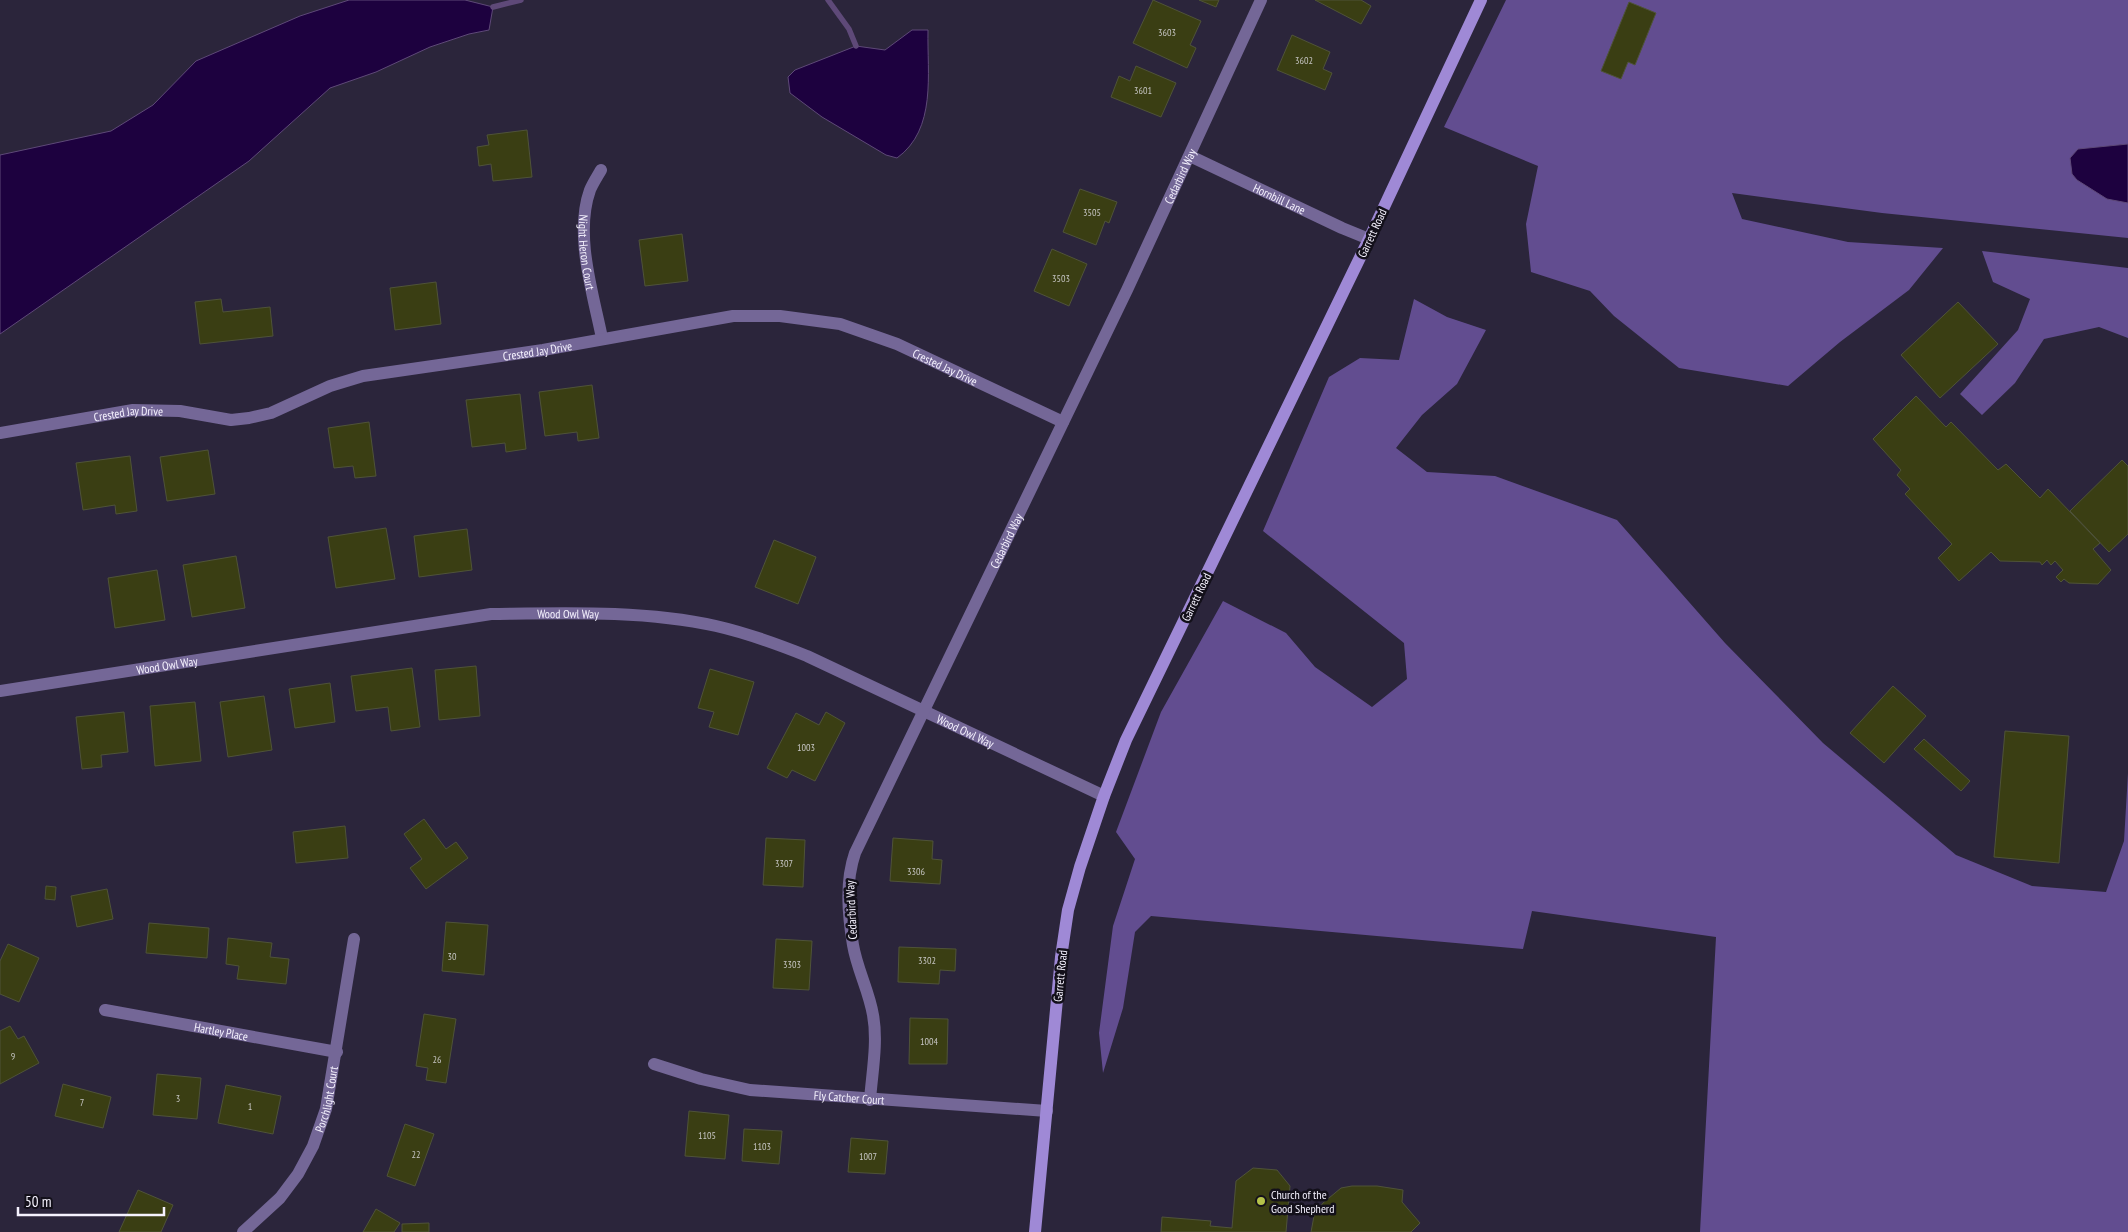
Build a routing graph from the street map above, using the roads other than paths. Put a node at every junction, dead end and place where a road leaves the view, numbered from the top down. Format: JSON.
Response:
{"nodes":[{"id":1,"x":1261,"y":0,"type":"edge"},
{"id":2,"x":1482,"y":0,"type":"edge"},
{"id":3,"x":1190,"y":156,"type":"junction"},
{"id":4,"x":601,"y":170,"type":"dead end"},
{"id":5,"x":1369,"y":239,"type":"junction"},
{"id":6,"x":602,"y":338,"type":"junction"},
{"id":7,"x":1063,"y":422,"type":"junction"},
{"id":8,"x":0,"y":433,"type":"edge"},
{"id":9,"x":0,"y":691,"type":"edge"},
{"id":10,"x":924,"y":712,"type":"junction"},
{"id":11,"x":1104,"y":796,"type":"junction"},
{"id":12,"x":354,"y":939,"type":"dead end"},
{"id":13,"x":105,"y":1010,"type":"dead end"},
{"id":14,"x":337,"y":1052,"type":"junction"},
{"id":15,"x":654,"y":1064,"type":"dead end"},
{"id":16,"x":870,"y":1100,"type":"junction"},
{"id":17,"x":1047,"y":1111,"type":"junction"},
{"id":18,"x":242,"y":1232,"type":"edge"},
{"id":19,"x":1035,"y":1232,"type":"edge"}],
"edges":[{"from":1,"to":3,"type":"street","name":"Cedarbird Way"},
{"from":2,"to":5,"type":"street","name":"Garrett Road"},
{"from":3,"to":5,"type":"street","name":"Hornbill Lane"},
{"from":3,"to":7,"type":"street","name":"Cedarbird Way"},
{"from":4,"to":6,"type":"street","name":"Night Heron Court"},
{"from":5,"to":11,"type":"street","name":"Garrett Road"},
{"from":6,"to":7,"type":"street","name":"Crested Jay Drive"},
{"from":6,"to":8,"type":"street","name":"Crested Jay Drive"},
{"from":7,"to":10,"type":"street","name":"Cedarbird Way"},
{"from":9,"to":10,"type":"street","name":"Wood Owl Way"},
{"from":10,"to":11,"type":"street","name":"Wood Owl Way"},
{"from":10,"to":16,"type":"street","name":"Cedarbird Way"},
{"from":11,"to":17,"type":"street","name":"Garrett Road"},
{"from":12,"to":14,"type":"street","name":"Porchlight Court"},
{"from":13,"to":14,"type":"street","name":"Hartley Place"},
{"from":14,"to":18,"type":"street","name":"Porchlight Court"},
{"from":15,"to":16,"type":"street","name":"Fly Catcher Court"},
{"from":16,"to":17,"type":"street","name":"Fly Catcher Court"},
{"from":17,"to":19,"type":"street","name":"Garrett Road"}]}
